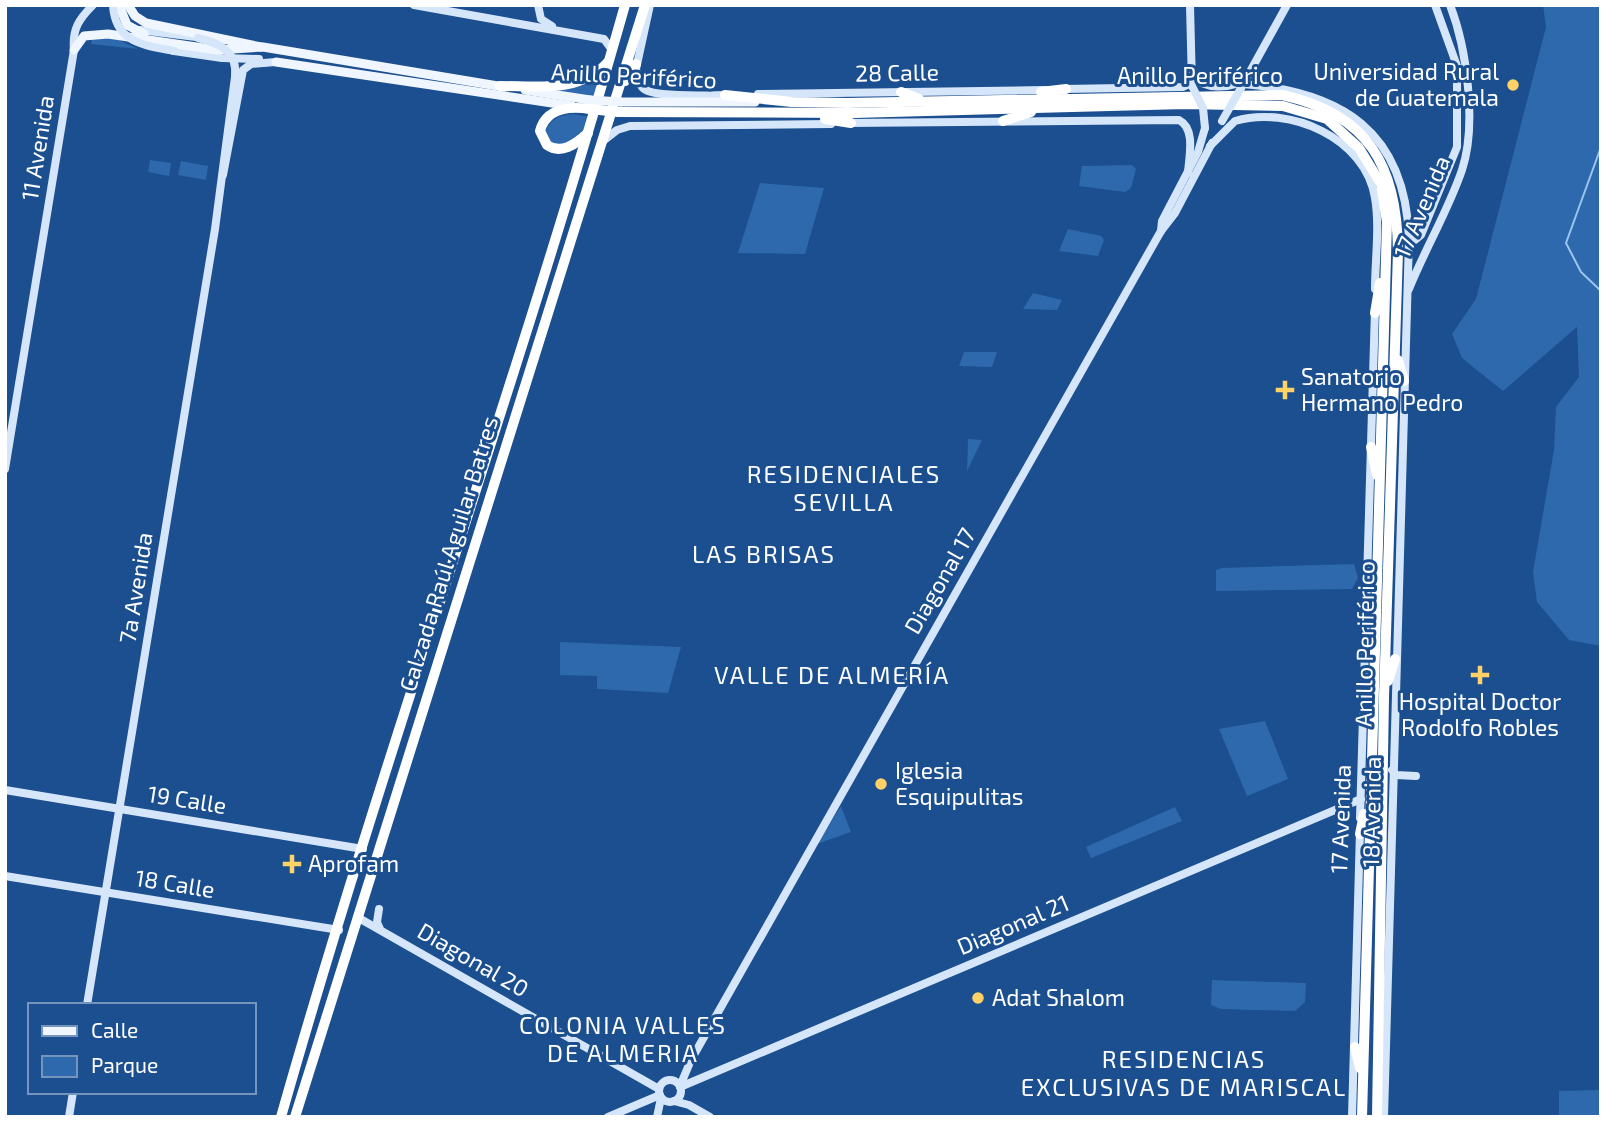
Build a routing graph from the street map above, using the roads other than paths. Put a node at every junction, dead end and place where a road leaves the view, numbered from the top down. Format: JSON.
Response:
{"nodes":[{"id":1,"x":93,"y":5,"type":"edge"},
{"id":2,"x":113,"y":5,"type":"edge"},
{"id":3,"x":124,"y":5,"type":"edge"},
{"id":4,"x":414,"y":5,"type":"edge"},
{"id":5,"x":538,"y":5,"type":"edge"},
{"id":6,"x":625,"y":5,"type":"edge"},
{"id":7,"x":645,"y":5,"type":"edge"},
{"id":8,"x":650,"y":5,"type":"edge"},
{"id":9,"x":1190,"y":5,"type":"edge"},
{"id":10,"x":1287,"y":5,"type":"edge"},
{"id":11,"x":1435,"y":5,"type":"edge"},
{"id":12,"x":1450,"y":5,"type":"edge"},
{"id":13,"x":525,"y":24,"type":"junction"},
{"id":14,"x":566,"y":32,"type":"junction"},
{"id":15,"x":151,"y":38,"type":"junction"},
{"id":16,"x":263,"y":47,"type":"junction"},
{"id":17,"x":74,"y":50,"type":"junction"},
{"id":18,"x":611,"y":55,"type":"junction"},
{"id":19,"x":276,"y":62,"type":"junction"},
{"id":20,"x":636,"y":64,"type":"junction"},
{"id":21,"x":1253,"y":65,"type":"junction"},
{"id":22,"x":637,"y":79,"type":"junction"},
{"id":23,"x":1191,"y":82,"type":"junction"},
{"id":24,"x":1243,"y":84,"type":"junction"},
{"id":25,"x":1259,"y":85,"type":"junction"},
{"id":26,"x":500,"y":86,"type":"junction"},
{"id":27,"x":1066,"y":89,"type":"junction"},
{"id":28,"x":901,"y":92,"type":"junction"},
{"id":29,"x":725,"y":95,"type":"junction"},
{"id":30,"x":991,"y":99,"type":"junction"},
{"id":31,"x":925,"y":101,"type":"junction"},
{"id":32,"x":792,"y":102,"type":"junction"},
{"id":33,"x":590,"y":104,"type":"junction"},
{"id":34,"x":618,"y":104,"type":"junction"},
{"id":35,"x":574,"y":107,"type":"junction"},
{"id":36,"x":1043,"y":108,"type":"junction"},
{"id":37,"x":1203,"y":108,"type":"junction"},
{"id":38,"x":781,"y":111,"type":"junction"},
{"id":39,"x":1221,"y":116,"type":"junction"},
{"id":40,"x":1003,"y":121,"type":"junction"},
{"id":41,"x":851,"y":123,"type":"junction"},
{"id":42,"x":590,"y":131,"type":"junction"},
{"id":43,"x":604,"y":141,"type":"junction"},
{"id":44,"x":1210,"y":146,"type":"junction"},
{"id":45,"x":1374,"y":167,"type":"junction"},
{"id":46,"x":1188,"y":173,"type":"junction"},
{"id":47,"x":222,"y":177,"type":"junction"},
{"id":48,"x":1424,"y":228,"type":"junction"},
{"id":49,"x":1161,"y":231,"type":"junction"},
{"id":50,"x":1435,"y":231,"type":"junction"},
{"id":51,"x":1409,"y":238,"type":"junction"},
{"id":52,"x":1387,"y":246,"type":"junction"},
{"id":53,"x":1405,"y":298,"type":"junction"},
{"id":54,"x":1375,"y":313,"type":"junction"},
{"id":55,"x":1394,"y":340,"type":"junction"},
{"id":56,"x":1404,"y":381,"type":"junction"},
{"id":57,"x":1371,"y":447,"type":"junction"},
{"id":58,"x":5,"y":469,"type":"edge"},
{"id":59,"x":1381,"y":490,"type":"junction"},
{"id":60,"x":1395,"y":659,"type":"junction"},
{"id":61,"x":1384,"y":697,"type":"junction"},
{"id":62,"x":1392,"y":770,"type":"junction"},
{"id":63,"x":1416,"y":776,"type":"dead end"},
{"id":64,"x":1369,"y":788,"type":"junction"},
{"id":65,"x":5,"y":790,"type":"edge"},
{"id":66,"x":1361,"y":799,"type":"junction"},
{"id":67,"x":119,"y":808,"type":"junction"},
{"id":68,"x":1360,"y":834,"type":"junction"},
{"id":69,"x":363,"y":849,"type":"junction"},
{"id":70,"x":5,"y":876,"type":"edge"},
{"id":71,"x":106,"y":891,"type":"junction"},
{"id":72,"x":379,"y":909,"type":"dead end"},
{"id":73,"x":1382,"y":914,"type":"junction"},
{"id":74,"x":357,"y":917,"type":"junction"},
{"id":75,"x":380,"y":929,"type":"junction"},
{"id":76,"x":339,"y":930,"type":"junction"},
{"id":77,"x":1390,"y":952,"type":"junction"},
{"id":78,"x":87,"y":1003,"type":"edge"},
{"id":79,"x":1355,"y":1047,"type":"junction"},
{"id":80,"x":691,"y":1060,"type":"junction"},
{"id":81,"x":686,"y":1071,"type":"junction"},
{"id":82,"x":698,"y":1079,"type":"junction"},
{"id":83,"x":1363,"y":1085,"type":"junction"},
{"id":84,"x":670,"y":1092,"type":"junction"},
{"id":85,"x":73,"y":1094,"type":"edge"},
{"id":86,"x":1382,"y":1115,"type":"edge"},
{"id":87,"x":69,"y":1117,"type":"edge"},
{"id":88,"x":281,"y":1117,"type":"edge"},
{"id":89,"x":295,"y":1117,"type":"edge"},
{"id":90,"x":608,"y":1117,"type":"edge"},
{"id":91,"x":657,"y":1117,"type":"edge"},
{"id":92,"x":710,"y":1117,"type":"edge"},
{"id":93,"x":1352,"y":1117,"type":"edge"},
{"id":94,"x":1362,"y":1117,"type":"edge"}],
"edges":[{"from":1,"to":17,"type":"street","name":"11 Avenida"},
{"from":2,"to":19,"type":"street","name":"Anillo Periférico","bridge":true},
{"from":3,"to":15,"type":"main road"},
{"from":3,"to":16,"type":"main road"},
{"from":3,"to":47,"type":"street","name":"7a Avenida","bridge":true},
{"from":4,"to":13,"type":"street"},
{"from":5,"to":13,"type":"street"},
{"from":5,"to":14,"type":"street"},
{"from":6,"to":18,"type":"highway","name":"Calzada Raúl Aguilar Batres"},
{"from":7,"to":34,"type":"highway","name":"Calzada Raúl Aguilar Batres"},
{"from":8,"to":20,"type":"street"},
{"from":9,"to":23,"type":"street"},
{"from":10,"to":21,"type":"street","name":"Diagonal 17"},
{"from":11,"to":48,"type":"street","name":"17 Avenida"},
{"from":12,"to":50,"type":"street","name":"17 Avenida"},
{"from":13,"to":14,"type":"street"},
{"from":14,"to":18,"type":"street"},
{"from":15,"to":16,"type":"main road","name":"Anillo Periférico"},
{"from":15,"to":17,"type":"main road","name":"Anillo Periférico"},
{"from":16,"to":26,"type":"main road","name":"Anillo Periférico"},
{"from":17,"to":58,"type":"street","name":"11 Avenida"},
{"from":18,"to":26,"type":"highway"},
{"from":18,"to":42,"type":"highway","name":"Calzada Raúl Aguilar Batres"},
{"from":19,"to":35,"type":"main road","name":"Anillo Periférico"},
{"from":19,"to":47,"type":"street","name":"7a Avenida"},
{"from":20,"to":22,"type":"street"},
{"from":20,"to":34,"type":"highway"},
{"from":21,"to":24,"type":"street","name":"Diagonal 17"},
{"from":21,"to":25,"type":"street"},
{"from":22,"to":29,"type":"street","name":"28 Calle"},
{"from":22,"to":34,"type":"highway"},
{"from":23,"to":24,"type":"street","name":"Anillo Periférico"},
{"from":23,"to":27,"type":"street","name":"28 Calle"},
{"from":23,"to":37,"type":"street","name":"Diagonal 17","bridge":true},
{"from":24,"to":25,"type":"street","name":"Anillo Periférico"},
{"from":24,"to":39,"type":"street","name":"Diagonal 17","bridge":true},
{"from":25,"to":51,"type":"street","name":"Anillo Periférico"},
{"from":26,"to":33,"type":"main road","name":"Anillo Periférico"},
{"from":27,"to":28,"type":"street","name":"28 Calle"},
{"from":27,"to":30,"type":"highway"},
{"from":28,"to":29,"type":"street","name":"28 Calle"},
{"from":28,"to":31,"type":"highway"},
{"from":29,"to":32,"type":"highway"},
{"from":30,"to":31,"type":"highway","name":"Anillo Periférico"},
{"from":30,"to":55,"type":"highway","name":"Anillo Periférico"},
{"from":31,"to":32,"type":"highway","name":"Anillo Periférico"},
{"from":32,"to":34,"type":"main road","name":"Anillo Periférico"},
{"from":33,"to":34,"type":"highway","name":"Anillo Periférico","bridge":true},
{"from":33,"to":35,"type":"highway","name":"Anillo Periférico"},
{"from":34,"to":38,"type":"highway","name":"Anillo Periférico"},
{"from":34,"to":43,"type":"highway","name":"Calzada Raúl Aguilar Batres"},
{"from":35,"to":42,"type":"highway"},
{"from":36,"to":38,"type":"highway","name":"Anillo Periférico"},
{"from":36,"to":40,"type":"highway"},
{"from":36,"to":45,"type":"highway","name":"Anillo Periférico"},
{"from":37,"to":39,"type":"highway"},
{"from":37,"to":46,"type":"street","name":"Diagonal 17","bridge":true},
{"from":38,"to":41,"type":"highway"},
{"from":39,"to":44,"type":"street","name":"Diagonal 17"},
{"from":39,"to":45,"type":"highway"},
{"from":40,"to":41,"type":"street"},
{"from":40,"to":46,"type":"street"},
{"from":41,"to":43,"type":"street"},
{"from":42,"to":69,"type":"highway","name":"Calzada Raúl Aguilar Batres"},
{"from":43,"to":74,"type":"highway","name":"Calzada Raúl Aguilar Batres"},
{"from":44,"to":49,"type":"street","name":"Diagonal 17"},
{"from":44,"to":54,"type":"street"},
{"from":45,"to":52,"type":"highway","name":"Anillo Periférico"},
{"from":46,"to":49,"type":"street","name":"Diagonal 17"},
{"from":47,"to":67,"type":"street","name":"7a Avenida"},
{"from":48,"to":50,"type":"street"},
{"from":48,"to":51,"type":"street","name":"17 Avenida"},
{"from":49,"to":80,"type":"street","name":"Diagonal 17"},
{"from":50,"to":53,"type":"street","name":"17 Avenida"},
{"from":51,"to":53,"type":"street","name":"Anillo Periférico"},
{"from":52,"to":54,"type":"highway"},
{"from":52,"to":59,"type":"highway","name":"Anillo Periférico"},
{"from":53,"to":56,"type":"street","name":"18 Avenida"},
{"from":54,"to":57,"type":"street","name":"17 Avenida"},
{"from":55,"to":56,"type":"highway"},
{"from":55,"to":61,"type":"highway","name":"Anillo Periférico"},
{"from":56,"to":60,"type":"street","name":"18 Avenida"},
{"from":57,"to":59,"type":"highway"},
{"from":57,"to":66,"type":"street","name":"17 Avenida"},
{"from":59,"to":64,"type":"highway","name":"Anillo Periférico"},
{"from":60,"to":61,"type":"highway"},
{"from":60,"to":62,"type":"street","name":"18 Avenida"},
{"from":61,"to":73,"type":"highway","name":"Anillo Periférico"},
{"from":62,"to":63,"type":"street"},
{"from":62,"to":77,"type":"street","name":"18 Avenida"},
{"from":64,"to":68,"type":"highway"},
{"from":64,"to":83,"type":"highway","name":"Anillo Periférico"},
{"from":65,"to":67,"type":"street","name":"19 Calle"},
{"from":66,"to":68,"type":"street","name":"17 Avenida"},
{"from":66,"to":82,"type":"street","name":"Diagonal 21"},
{"from":67,"to":69,"type":"street","name":"19 Calle"},
{"from":67,"to":71,"type":"street","name":"7a Avenida"},
{"from":68,"to":79,"type":"street","name":"17 Avenida"},
{"from":69,"to":76,"type":"highway","name":"Calzada Raúl Aguilar Batres"},
{"from":70,"to":71,"type":"street","name":"18 Calle"},
{"from":71,"to":76,"type":"street","name":"18 Calle"},
{"from":71,"to":78,"type":"street","name":"7a Avenida"},
{"from":72,"to":75,"type":"street"},
{"from":73,"to":77,"type":"highway"},
{"from":73,"to":86,"type":"highway","name":"Anillo Periférico"},
{"from":74,"to":75,"type":"street","name":"Diagonal 20"},
{"from":74,"to":89,"type":"highway","name":"Calzada Raúl Aguilar Batres"},
{"from":75,"to":84,"type":"street","name":"Diagonal 20"},
{"from":76,"to":88,"type":"highway","name":"Calzada Raúl Aguilar Batres"},
{"from":77,"to":86,"type":"street","name":"18 Avenida"},
{"from":79,"to":83,"type":"highway"},
{"from":79,"to":93,"type":"street","name":"17 Avenida"},
{"from":80,"to":81,"type":"street","name":"Diagonal 17"},
{"from":80,"to":84,"type":"street","name":"Diagonal 17"},
{"from":81,"to":82,"type":"street"},
{"from":81,"to":84,"type":"street","name":"Diagonal 17"},
{"from":82,"to":84,"type":"street","name":"Diagonal 21"},
{"from":83,"to":94,"type":"highway","name":"Anillo Periférico"},
{"from":84,"to":90,"type":"street","name":"Diagonal 21"},
{"from":84,"to":91,"type":"street","name":"Diagonal 17"},
{"from":84,"to":92,"type":"street","name":"Diagonal 20"},
{"from":85,"to":87,"type":"street"}]}
